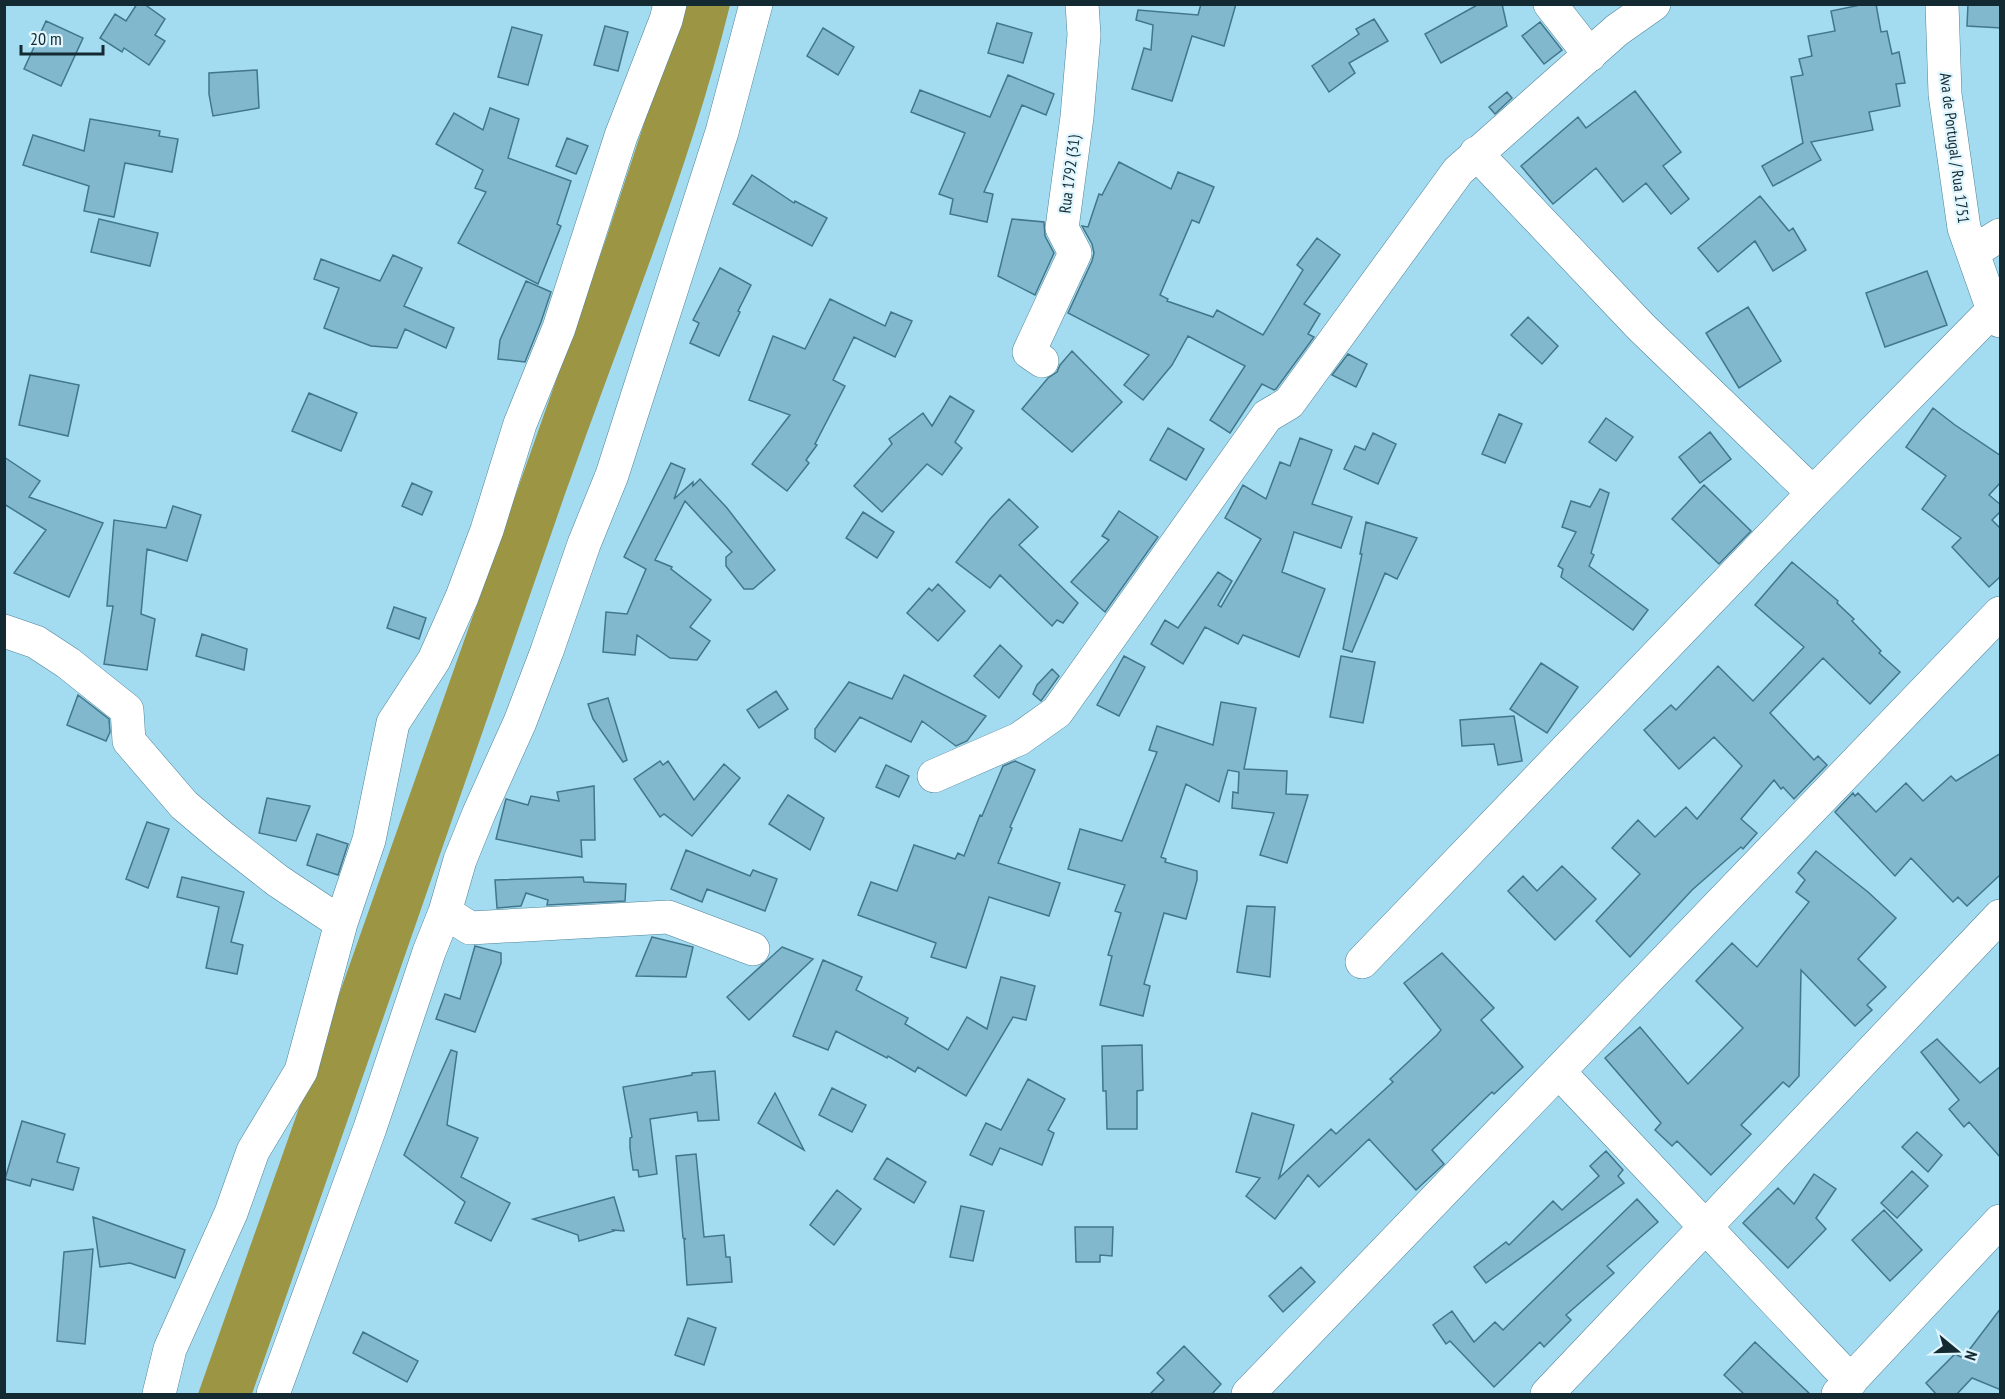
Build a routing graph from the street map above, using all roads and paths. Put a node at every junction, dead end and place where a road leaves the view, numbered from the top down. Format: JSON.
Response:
{"nodes":[{"id":1,"x":670,"y":4,"type":"edge"},
{"id":2,"x":756,"y":4,"type":"edge"},
{"id":3,"x":1082,"y":4,"type":"edge"},
{"id":4,"x":1550,"y":4,"type":"edge"},
{"id":5,"x":1654,"y":4,"type":"edge"},
{"id":6,"x":1942,"y":4,"type":"edge"},
{"id":7,"x":1590,"y":55,"type":"junction"},
{"id":8,"x":1476,"y":153,"type":"junction"},
{"id":9,"x":2001,"y":235,"type":"edge"},
{"id":10,"x":1973,"y":252,"type":"junction"},
{"id":11,"x":1997,"y":315,"type":"edge"},
{"id":12,"x":1042,"y":361,"type":"dead end"},
{"id":13,"x":1813,"y":493,"type":"junction"},
{"id":14,"x":2001,"y":613,"type":"edge"},
{"id":15,"x":4,"y":631,"type":"edge"},
{"id":16,"x":934,"y":776,"type":"dead end"},
{"id":17,"x":445,"y":912,"type":"junction"},
{"id":18,"x":2001,"y":916,"type":"edge"},
{"id":19,"x":341,"y":923,"type":"junction"},
{"id":20,"x":753,"y":949,"type":"dead end"},
{"id":21,"x":1362,"y":962,"type":"dead end"},
{"id":22,"x":1558,"y":1072,"type":"junction"},
{"id":23,"x":2001,"y":1221,"type":"edge"},
{"id":24,"x":1705,"y":1227,"type":"junction"},
{"id":25,"x":1845,"y":1388,"type":"edge"},
{"id":26,"x":159,"y":1395,"type":"edge"},
{"id":27,"x":273,"y":1395,"type":"edge"},
{"id":28,"x":1248,"y":1395,"type":"edge"},
{"id":29,"x":1548,"y":1395,"type":"edge"}],
"edges":[{"from":1,"to":19,"type":"street"},
{"from":2,"to":17,"type":"street"},
{"from":3,"to":12,"type":"street","name":"Rua 1792 (31)"},
{"from":4,"to":7,"type":"street"},
{"from":5,"to":7,"type":"street"},
{"from":6,"to":10,"type":"street","name":"Ava de Portugal / Rua 1751"},
{"from":7,"to":8,"type":"street"},
{"from":8,"to":13,"type":"street"},
{"from":8,"to":16,"type":"street"},
{"from":9,"to":10,"type":"street"},
{"from":10,"to":11,"type":"street","name":"Ava de Portugal / Rua 1751"},
{"from":11,"to":13,"type":"street"},
{"from":13,"to":21,"type":"street"},
{"from":14,"to":22,"type":"street"},
{"from":15,"to":19,"type":"street"},
{"from":17,"to":20,"type":"street"},
{"from":17,"to":27,"type":"street"},
{"from":18,"to":24,"type":"street"},
{"from":19,"to":26,"type":"street"},
{"from":22,"to":24,"type":"street"},
{"from":22,"to":28,"type":"street"},
{"from":23,"to":25,"type":"street"},
{"from":24,"to":25,"type":"street"},
{"from":24,"to":29,"type":"street"}]}
